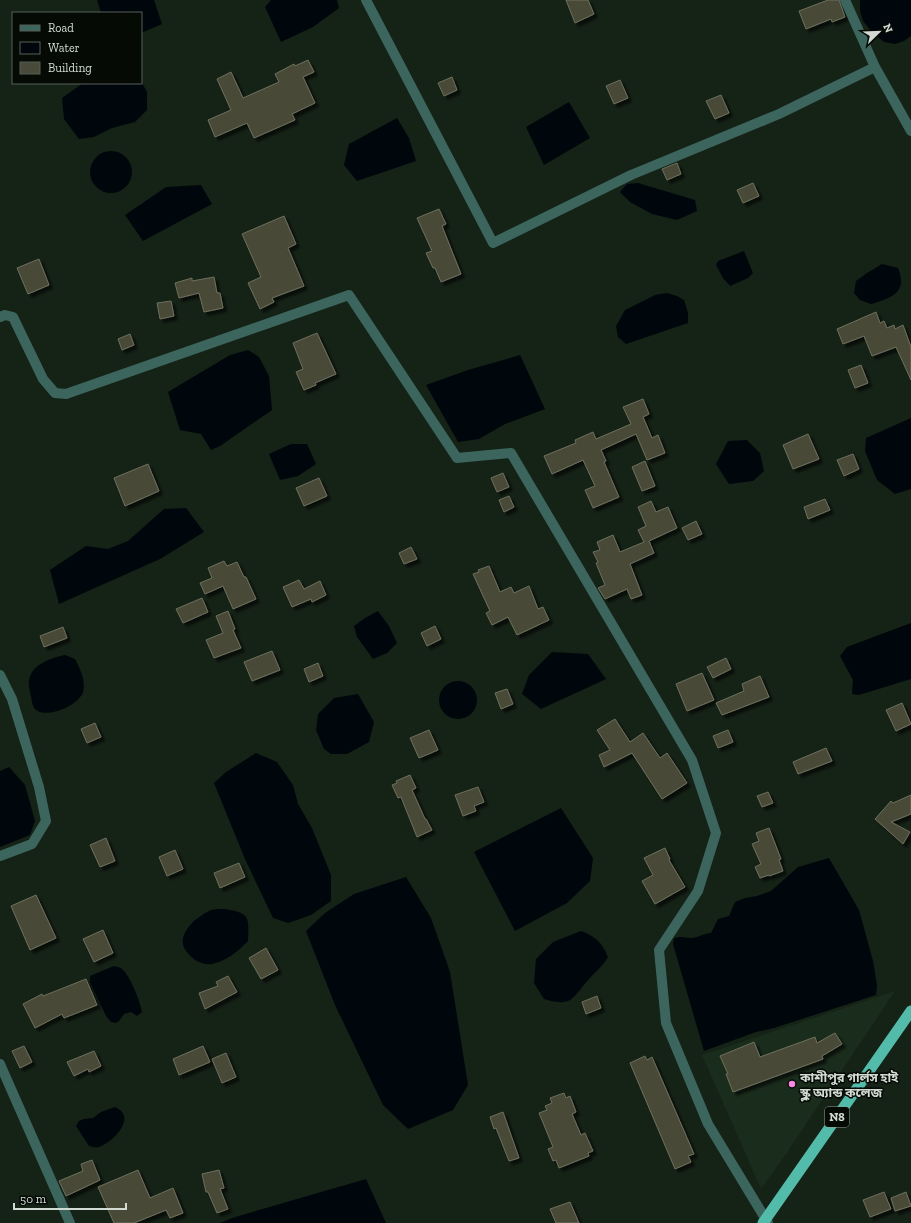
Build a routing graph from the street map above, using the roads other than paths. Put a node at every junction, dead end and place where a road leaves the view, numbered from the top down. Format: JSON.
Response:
{"nodes":[{"id":1,"x":366,"y":0,"type":"edge"},
{"id":2,"x":845,"y":0,"type":"edge"},
{"id":3,"x":875,"y":67,"type":"junction"},
{"id":4,"x":911,"y":131,"type":"edge"},
{"id":5,"x":0,"y":317,"type":"edge"},
{"id":6,"x":0,"y":675,"type":"edge"},
{"id":7,"x":0,"y":856,"type":"edge"},
{"id":8,"x":911,"y":1011,"type":"edge"},
{"id":9,"x":0,"y":1064,"type":"edge"},
{"id":10,"x":766,"y":1221,"type":"edge"},
{"id":11,"x":70,"y":1223,"type":"edge"}],
"edges":[{"from":1,"to":3,"type":"street"},
{"from":2,"to":3,"type":"street"},
{"from":3,"to":4,"type":"street"},
{"from":5,"to":10,"type":"street"},
{"from":6,"to":7,"type":"street"},
{"from":8,"to":10,"type":"highway","number":"N8"},
{"from":9,"to":11,"type":"street"}]}
